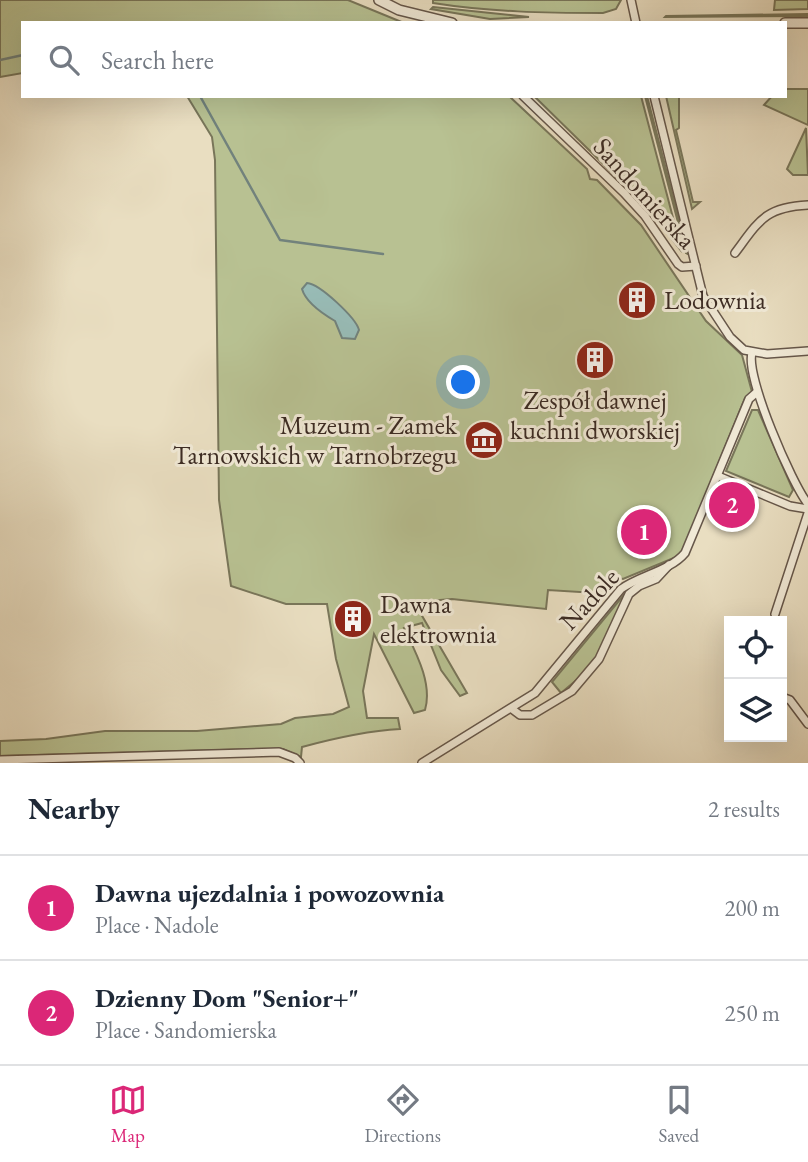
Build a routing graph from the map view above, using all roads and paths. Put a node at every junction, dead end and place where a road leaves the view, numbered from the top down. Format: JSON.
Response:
{"nodes":[{"id":1,"x":379,"y":0,"type":"edge"},
{"id":2,"x":631,"y":0,"type":"edge"},
{"id":3,"x":444,"y":21,"type":"edge"},
{"id":4,"x":636,"y":21,"type":"edge"},
{"id":5,"x":787,"y":23,"type":"edge"},
{"id":6,"x":808,"y":23,"type":"edge"},
{"id":7,"x":525,"y":98,"type":"edge"},
{"id":8,"x":654,"y":98,"type":"edge"},
{"id":9,"x":808,"y":205,"type":"edge"},
{"id":10,"x":735,"y":253,"type":"dead end"},
{"id":11,"x":696,"y":267,"type":"junction"},
{"id":12,"x":808,"y":351,"type":"edge"},
{"id":13,"x":752,"y":353,"type":"junction"},
{"id":14,"x":757,"y":392,"type":"junction"},
{"id":15,"x":718,"y":476,"type":"junction"},
{"id":16,"x":808,"y":509,"type":"edge"},
{"id":17,"x":669,"y":565,"type":"junction"},
{"id":18,"x":775,"y":614,"type":"dead end"},
{"id":19,"x":787,"y":699,"type":"edge"},
{"id":20,"x":512,"y":709,"type":"junction"},
{"id":21,"x":808,"y":724,"type":"edge"},
{"id":22,"x":0,"y":760,"type":"edge"},
{"id":23,"x":300,"y":763,"type":"edge"},
{"id":24,"x":422,"y":763,"type":"edge"}],
"edges":[{"from":1,"to":3,"type":"street"},
{"from":2,"to":4,"type":"street"},
{"from":5,"to":6,"type":"street"},
{"from":7,"to":11,"type":"street","name":"Sandomierska"},
{"from":8,"to":11,"type":"street"},
{"from":9,"to":10,"type":"street"},
{"from":11,"to":13,"type":"street","name":"Sandomierska"},
{"from":12,"to":13,"type":"street"},
{"from":13,"to":14,"type":"street"},
{"from":14,"to":15,"type":"street","name":"Nadole"},
{"from":14,"to":16,"type":"street"},
{"from":15,"to":16,"type":"street"},
{"from":15,"to":17,"type":"street","name":"Nadole"},
{"from":16,"to":18,"type":"street"},
{"from":17,"to":20,"type":"street","name":"Nadole"},
{"from":17,"to":20,"type":"street"},
{"from":19,"to":21,"type":"street"},
{"from":20,"to":24,"type":"street","name":"Nadole"},
{"from":22,"to":23,"type":"street"}]}
